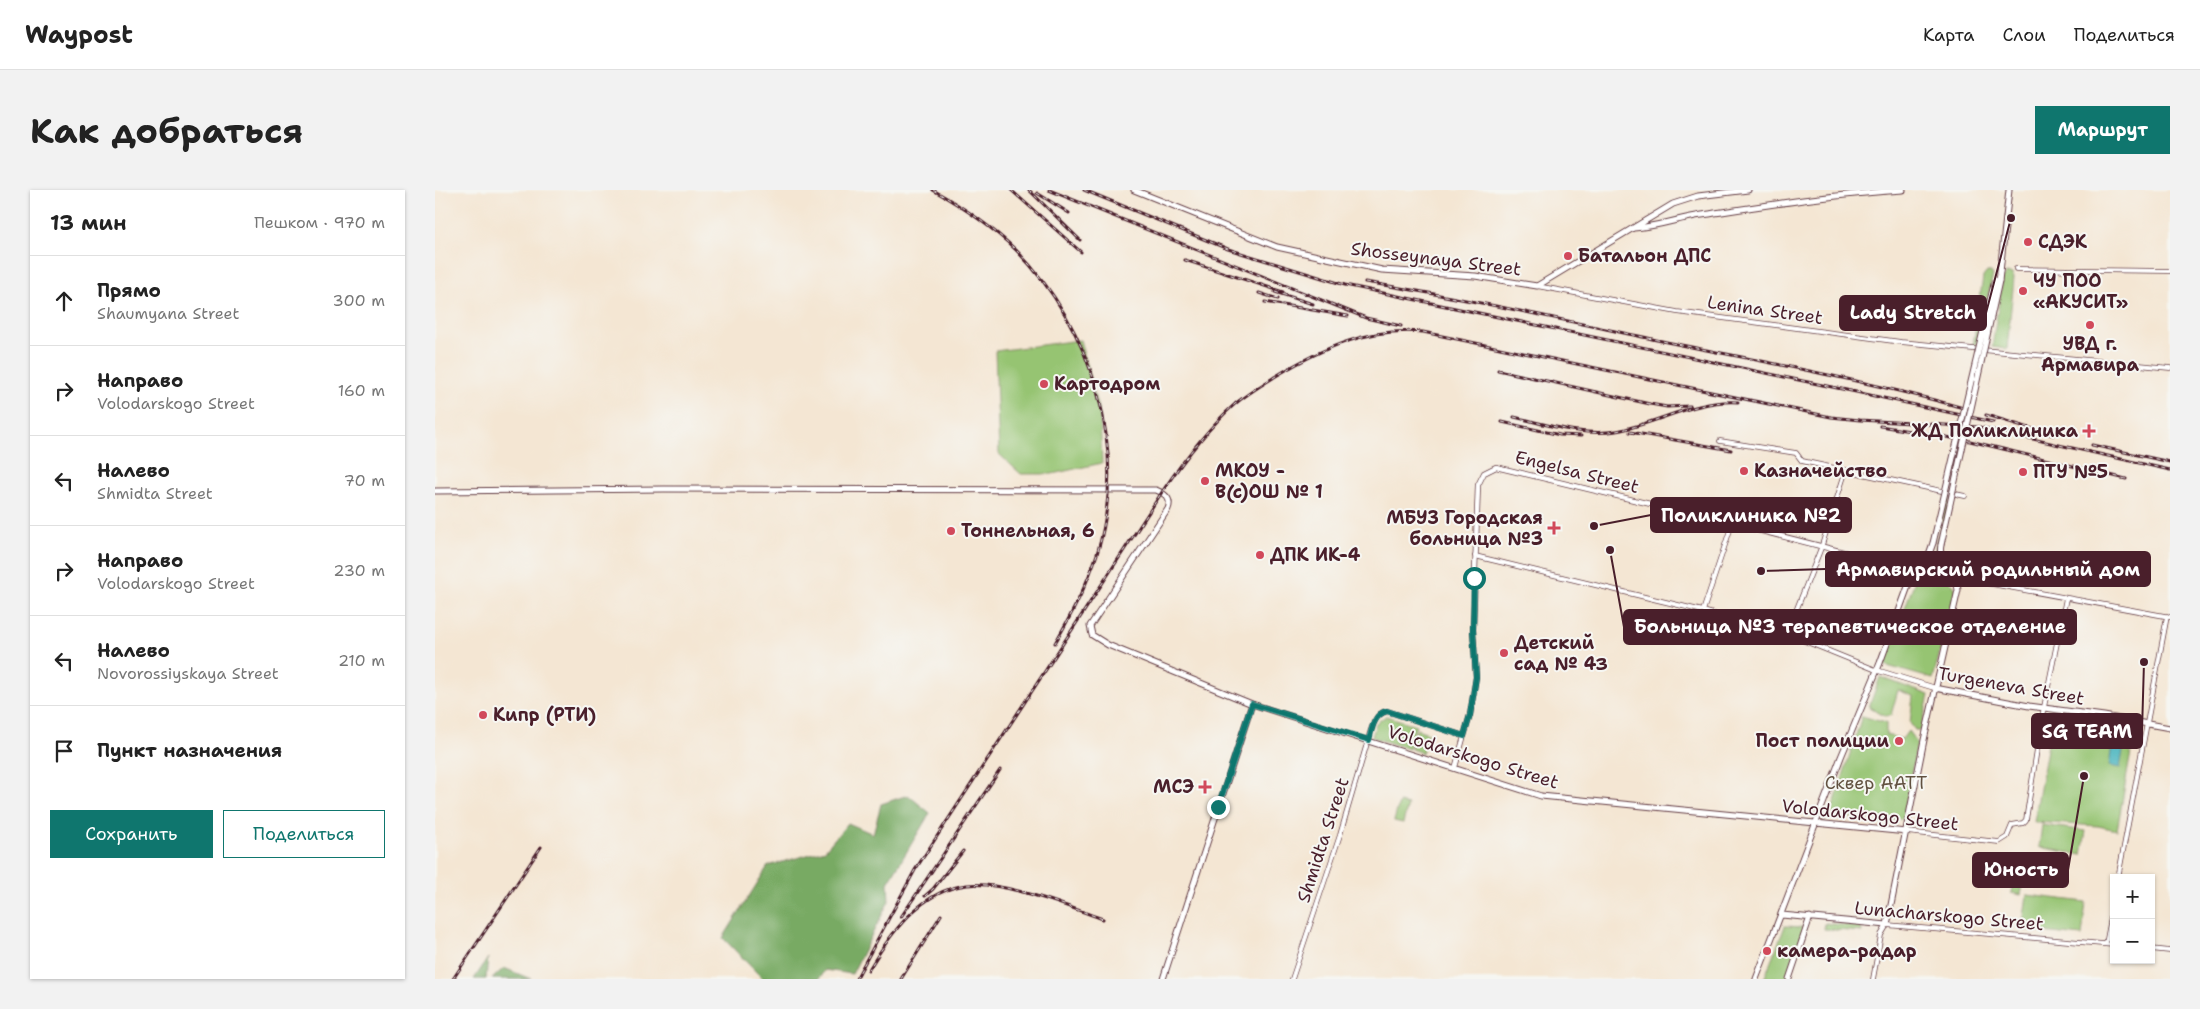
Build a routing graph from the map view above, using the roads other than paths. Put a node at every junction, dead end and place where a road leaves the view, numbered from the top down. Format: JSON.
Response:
{"nodes":[{"id":1,"x":1134,"y":190,"type":"edge"},
{"id":2,"x":1748,"y":190,"type":"edge"},
{"id":3,"x":1903,"y":190,"type":"edge"},
{"id":4,"x":2009,"y":190,"type":"edge"},
{"id":5,"x":1633,"y":228,"type":"junction"},
{"id":6,"x":2016,"y":269,"type":"dead end"},
{"id":7,"x":2170,"y":271,"type":"edge"},
{"id":8,"x":1997,"y":280,"type":"junction"},
{"id":9,"x":1537,"y":286,"type":"junction"},
{"id":10,"x":2170,"y":368,"type":"edge"},
{"id":11,"x":1720,"y":441,"type":"dead end"},
{"id":12,"x":1846,"y":470,"type":"junction"},
{"id":13,"x":435,"y":491,"type":"edge"},
{"id":14,"x":1965,"y":496,"type":"dead end"},
{"id":15,"x":1732,"y":524,"type":"junction"},
{"id":16,"x":1821,"y":548,"type":"junction"},
{"id":17,"x":1475,"y":556,"type":"junction"},
{"id":18,"x":1924,"y":563,"type":"junction"},
{"id":19,"x":1898,"y":566,"type":"junction"},
{"id":20,"x":1954,"y":577,"type":"junction"},
{"id":21,"x":1910,"y":581,"type":"junction"},
{"id":22,"x":1967,"y":581,"type":"junction"},
{"id":23,"x":1958,"y":588,"type":"junction"},
{"id":24,"x":2066,"y":598,"type":"junction"},
{"id":25,"x":1703,"y":611,"type":"junction"},
{"id":26,"x":2168,"y":617,"type":"edge"},
{"id":27,"x":1786,"y":636,"type":"junction"},
{"id":28,"x":1877,"y":670,"type":"junction"},
{"id":29,"x":1935,"y":688,"type":"junction"},
{"id":30,"x":1252,"y":704,"type":"junction"},
{"id":31,"x":2044,"y":708,"type":"junction"},
{"id":32,"x":1383,"y":712,"type":"joint"},
{"id":33,"x":2148,"y":724,"type":"junction"},
{"id":34,"x":2170,"y":728,"type":"edge"},
{"id":35,"x":1464,"y":736,"type":"junction"},
{"id":36,"x":1369,"y":740,"type":"junction"},
{"id":37,"x":1455,"y":768,"type":"junction"},
{"id":38,"x":1816,"y":823,"type":"junction"},
{"id":39,"x":1907,"y":832,"type":"junction"},
{"id":40,"x":2119,"y":874,"type":"edge"},
{"id":41,"x":1781,"y":915,"type":"junction"},
{"id":42,"x":1810,"y":917,"type":"junction"},
{"id":43,"x":2111,"y":919,"type":"edge"},
{"id":44,"x":1887,"y":925,"type":"junction"},
{"id":45,"x":2106,"y":944,"type":"junction"},
{"id":46,"x":2110,"y":944,"type":"edge"},
{"id":47,"x":2155,"y":949,"type":"edge"},
{"id":48,"x":2170,"y":951,"type":"edge"},
{"id":49,"x":1163,"y":979,"type":"edge"},
{"id":50,"x":1292,"y":979,"type":"edge"},
{"id":51,"x":1756,"y":979,"type":"edge"},
{"id":52,"x":1789,"y":979,"type":"edge"},
{"id":53,"x":1873,"y":979,"type":"edge"}],
"edges":[{"from":1,"to":9,"type":"main road","name":"Shosseynaya Street"},
{"from":2,"to":5,"type":"main road"},
{"from":3,"to":5,"type":"main road"},
{"from":4,"to":8,"type":"main road"},
{"from":5,"to":9,"type":"main road"},
{"from":6,"to":7,"type":"street"},
{"from":8,"to":18,"type":"main road","bridge":true},
{"from":8,"to":20,"type":"main road","bridge":true},
{"from":9,"to":10,"type":"street","name":"Lenina Street"},
{"from":11,"to":12,"type":"street"},
{"from":12,"to":14,"type":"street"},
{"from":12,"to":16,"type":"street"},
{"from":13,"to":30,"type":"main road","name":"Volodarskogo Street"},
{"from":15,"to":16,"type":"main road","name":"Engelsa Street"},
{"from":15,"to":17,"type":"main road","name":"Engelsa Street"},
{"from":15,"to":25,"type":"street"},
{"from":16,"to":19,"type":"main road","name":"Engelsa Street"},
{"from":16,"to":27,"type":"street"},
{"from":17,"to":25,"type":"street","name":"Turgeneva Street"},
{"from":17,"to":35,"type":"main road"},
{"from":18,"to":19,"type":"main road","name":"Engelsa Street"},
{"from":18,"to":21,"type":"main road"},
{"from":19,"to":21,"type":"main road"},
{"from":20,"to":22,"type":"street"},
{"from":20,"to":23,"type":"main road"},
{"from":21,"to":23,"type":"main road"},
{"from":21,"to":28,"type":"main road"},
{"from":22,"to":23,"type":"street"},
{"from":22,"to":24,"type":"street"},
{"from":23,"to":29,"type":"main road"},
{"from":24,"to":26,"type":"street"},
{"from":24,"to":31,"type":"street"},
{"from":25,"to":27,"type":"street","name":"Turgeneva Street"},
{"from":26,"to":33,"type":"street"},
{"from":27,"to":28,"type":"street","name":"Turgeneva Street"},
{"from":28,"to":29,"type":"main road","name":"Turgeneva Street"},
{"from":28,"to":38,"type":"main road"},
{"from":29,"to":31,"type":"main road","name":"Turgeneva Street"},
{"from":29,"to":39,"type":"main road"},
{"from":30,"to":36,"type":"main road","name":"Volodarskogo Street"},
{"from":30,"to":49,"type":"main road"},
{"from":31,"to":33,"type":"main road","name":"Turgeneva Street"},
{"from":31,"to":39,"type":"street","name":"Volodarskogo Street"},
{"from":32,"to":35,"type":"main road","name":"Volodarskogo Street"},
{"from":32,"to":36,"type":"main road","name":"Shmidta Street"},
{"from":33,"to":34,"type":"main road","name":"Turgeneva Street"},
{"from":33,"to":40,"type":"street"},
{"from":35,"to":37,"type":"street"},
{"from":36,"to":37,"type":"main road","name":"Volodarskogo Street"},
{"from":36,"to":50,"type":"street","name":"Shmidta Street"},
{"from":37,"to":38,"type":"main road","name":"Volodarskogo Street"},
{"from":38,"to":39,"type":"main road","name":"Volodarskogo Street"},
{"from":38,"to":41,"type":"main road"},
{"from":39,"to":44,"type":"main road"},
{"from":41,"to":42,"type":"main road","name":"Lunacharskogo Street"},
{"from":41,"to":51,"type":"main road"},
{"from":42,"to":44,"type":"main road","name":"Lunacharskogo Street"},
{"from":42,"to":52,"type":"main road"},
{"from":43,"to":45,"type":"street"},
{"from":44,"to":45,"type":"street","name":"Lunacharskogo Street"},
{"from":44,"to":53,"type":"street"},
{"from":45,"to":46,"type":"street","name":"Lunacharskogo Street"},
{"from":47,"to":48,"type":"street"}]}
